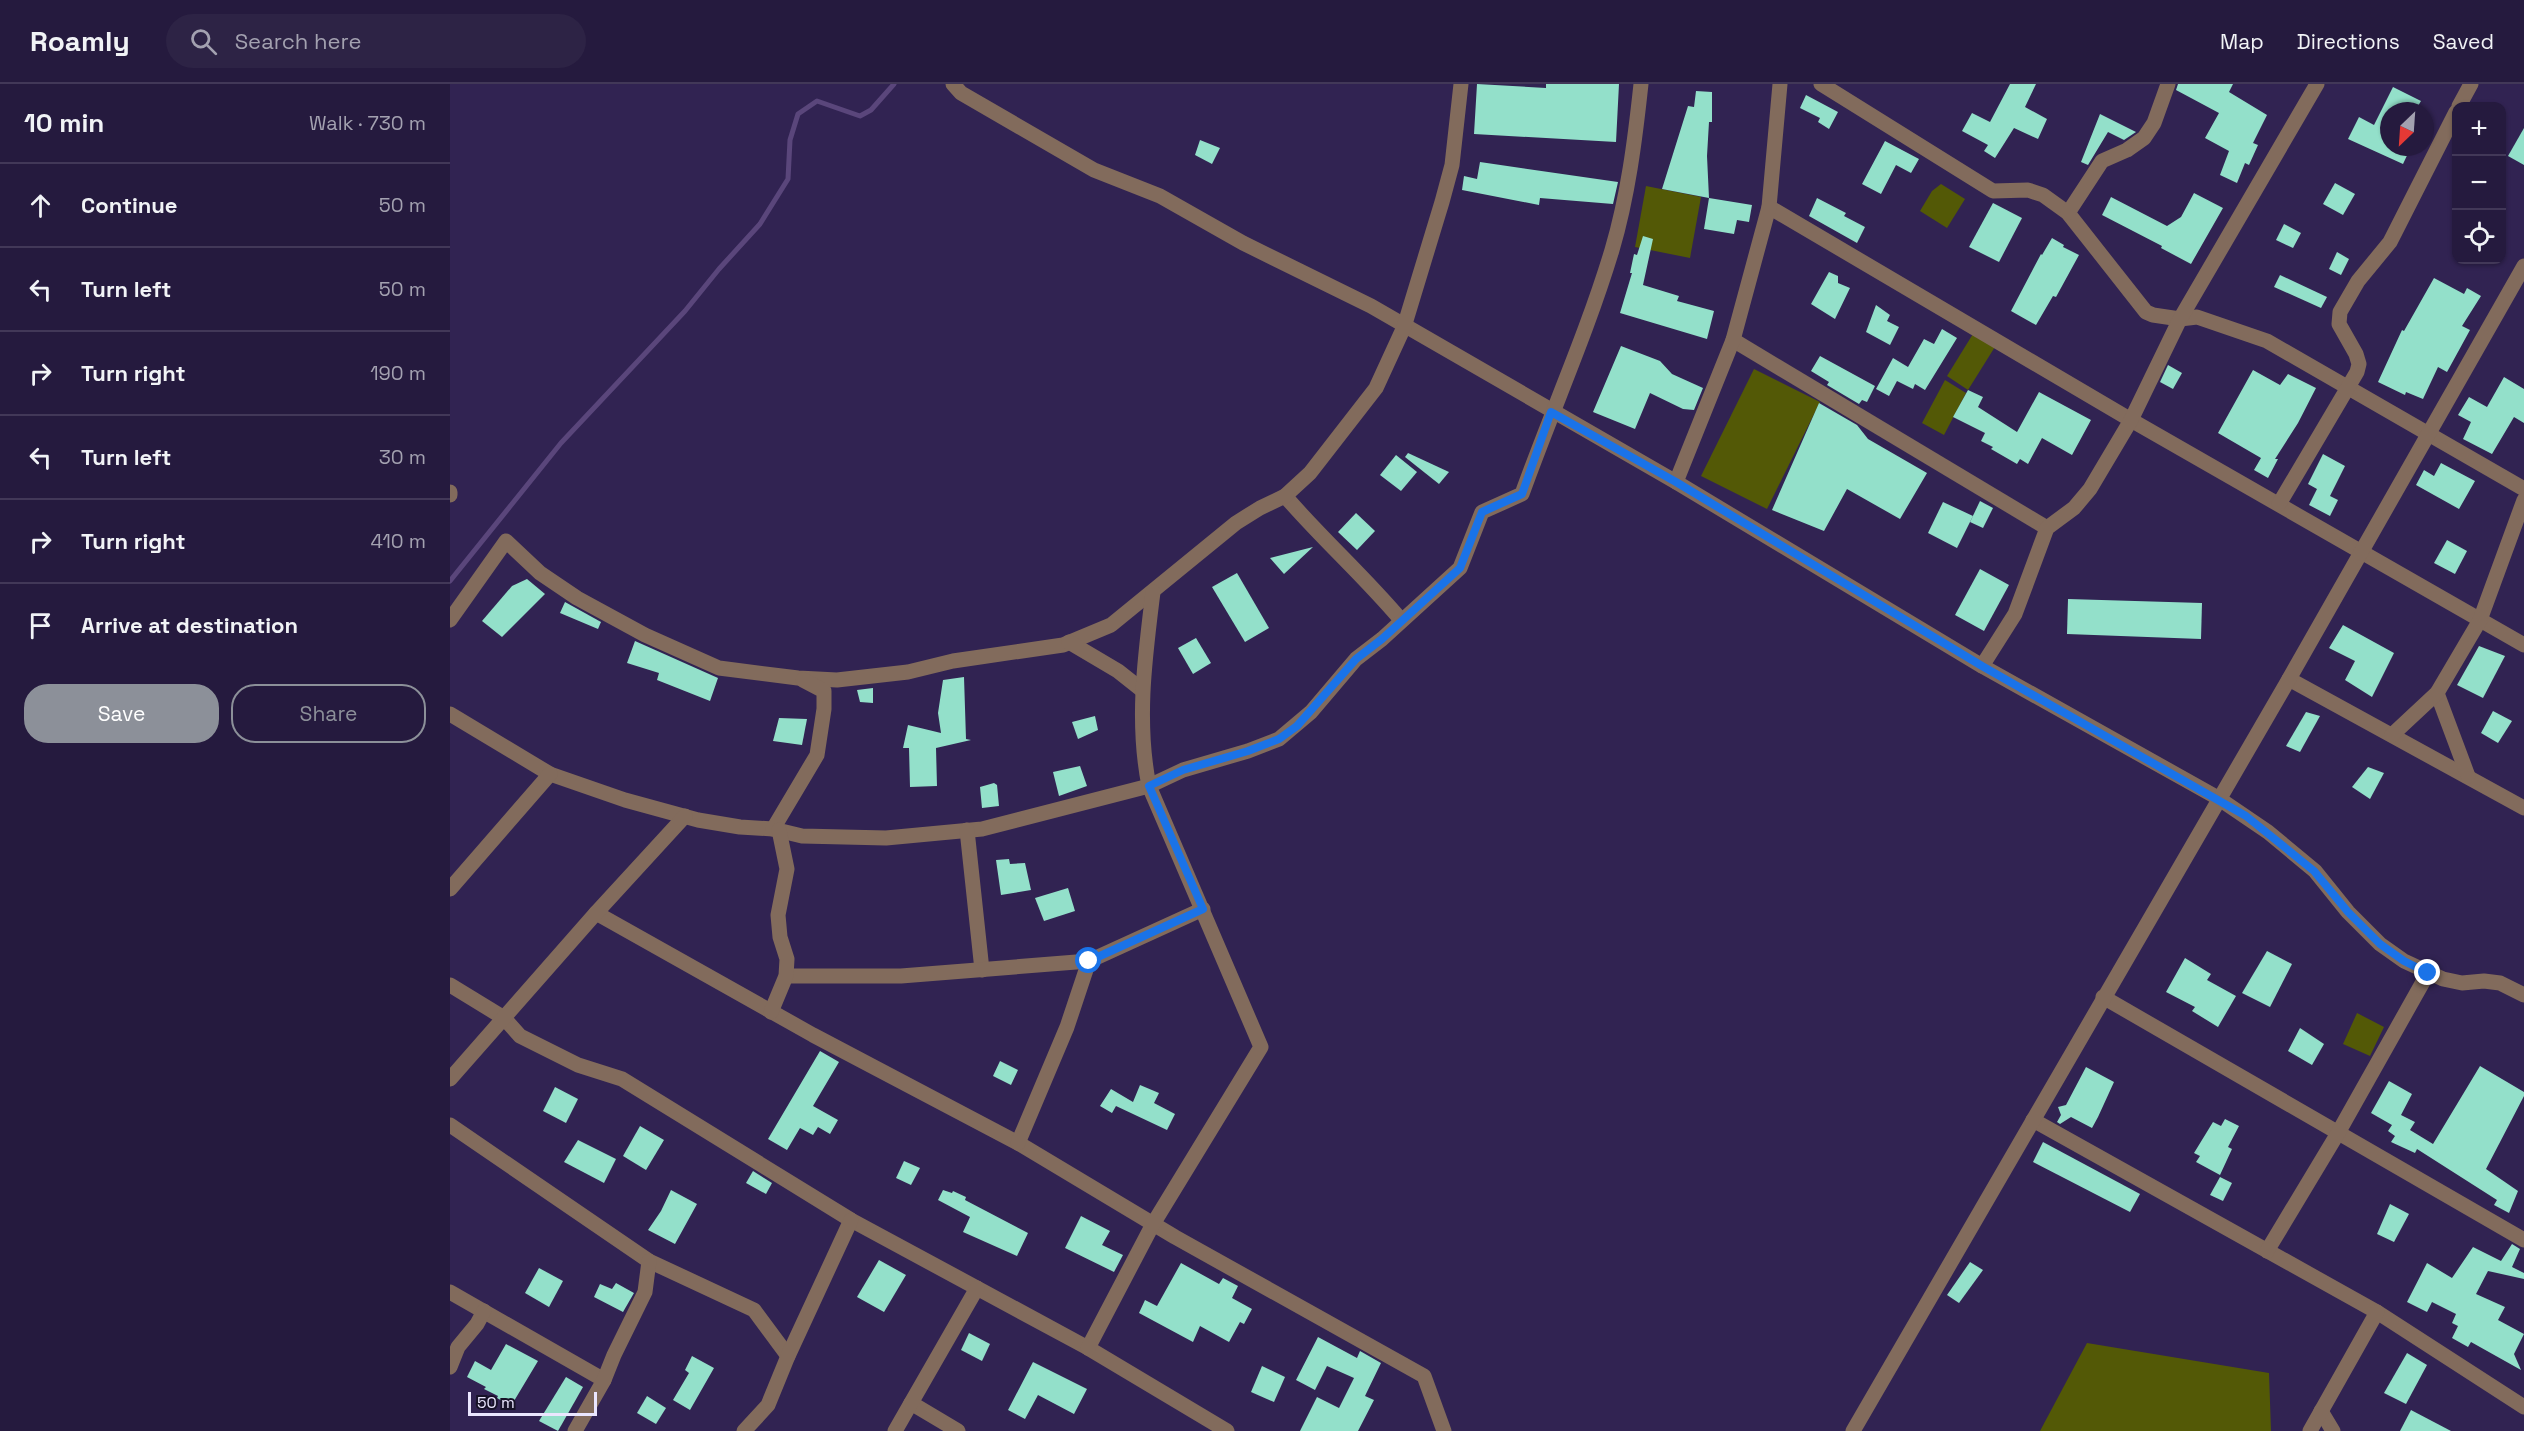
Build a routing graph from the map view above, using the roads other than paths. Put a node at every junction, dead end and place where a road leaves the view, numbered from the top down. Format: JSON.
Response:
{"nodes":[{"id":1,"x":953,"y":84,"type":"edge"},
{"id":2,"x":1461,"y":84,"type":"edge"},
{"id":3,"x":1641,"y":84,"type":"edge"},
{"id":4,"x":1780,"y":84,"type":"edge"},
{"id":5,"x":1821,"y":84,"type":"edge"},
{"id":6,"x":2168,"y":84,"type":"edge"},
{"id":7,"x":2317,"y":84,"type":"edge"},
{"id":8,"x":2471,"y":84,"type":"edge"},
{"id":9,"x":2461,"y":102,"type":"edge"},
{"id":10,"x":2452,"y":122,"type":"edge"},
{"id":11,"x":1769,"y":207,"type":"junction"},
{"id":12,"x":2068,"y":213,"type":"junction"},
{"id":13,"x":2524,"y":266,"type":"edge"},
{"id":14,"x":2180,"y":319,"type":"junction"},
{"id":15,"x":1404,"y":327,"type":"junction"},
{"id":16,"x":1733,"y":340,"type":"junction"},
{"id":17,"x":2350,"y":387,"type":"junction"},
{"id":18,"x":1551,"y":412,"type":"junction"},
{"id":19,"x":2131,"y":420,"type":"junction"},
{"id":20,"x":2428,"y":433,"type":"junction"},
{"id":21,"x":1676,"y":482,"type":"junction"},
{"id":22,"x":2524,"y":489,"type":"edge"},
{"id":23,"x":1285,"y":496,"type":"junction"},
{"id":24,"x":2524,"y":501,"type":"edge"},
{"id":25,"x":2279,"y":504,"type":"junction"},
{"id":26,"x":2047,"y":528,"type":"junction"},
{"id":27,"x":2360,"y":551,"type":"junction"},
{"id":28,"x":1153,"y":592,"type":"junction"},
{"id":29,"x":450,"y":620,"type":"edge"},
{"id":30,"x":1401,"y":620,"type":"junction"},
{"id":31,"x":2480,"y":620,"type":"junction"},
{"id":32,"x":1069,"y":642,"type":"junction"},
{"id":33,"x":2524,"y":645,"type":"edge"},
{"id":34,"x":1982,"y":666,"type":"junction"},
{"id":35,"x":798,"y":678,"type":"junction"},
{"id":36,"x":2289,"y":679,"type":"junction"},
{"id":37,"x":1142,"y":690,"type":"junction"},
{"id":38,"x":2437,"y":693,"type":"junction"},
{"id":39,"x":450,"y":714,"type":"edge"},
{"id":40,"x":2392,"y":735,"type":"junction"},
{"id":41,"x":550,"y":774,"type":"junction"},
{"id":42,"x":2468,"y":776,"type":"junction"},
{"id":43,"x":1149,"y":786,"type":"junction"},
{"id":44,"x":2218,"y":798,"type":"junction"},
{"id":45,"x":2524,"y":808,"type":"edge"},
{"id":46,"x":685,"y":816,"type":"junction"},
{"id":47,"x":776,"y":830,"type":"junction"},
{"id":48,"x":967,"y":831,"type":"junction"},
{"id":49,"x":450,"y":889,"type":"edge"},
{"id":50,"x":1203,"y":909,"type":"junction"},
{"id":51,"x":596,"y":913,"type":"junction"},
{"id":52,"x":1089,"y":961,"type":"junction"},
{"id":53,"x":982,"y":970,"type":"junction"},
{"id":54,"x":2428,"y":973,"type":"junction"},
{"id":55,"x":786,"y":976,"type":"junction"},
{"id":56,"x":450,"y":985,"type":"edge"},
{"id":57,"x":2524,"y":995,"type":"edge"},
{"id":58,"x":2103,"y":997,"type":"junction"},
{"id":59,"x":771,"y":1012,"type":"junction"},
{"id":60,"x":504,"y":1018,"type":"junction"},
{"id":61,"x":450,"y":1079,"type":"edge"},
{"id":62,"x":2033,"y":1120,"type":"junction"},
{"id":63,"x":450,"y":1125,"type":"edge"},
{"id":64,"x":2338,"y":1133,"type":"junction"},
{"id":65,"x":1018,"y":1143,"type":"junction"},
{"id":66,"x":851,"y":1220,"type":"junction"},
{"id":67,"x":1154,"y":1224,"type":"junction"},
{"id":68,"x":2524,"y":1240,"type":"edge"},
{"id":69,"x":2267,"y":1251,"type":"junction"},
{"id":70,"x":649,"y":1261,"type":"junction"},
{"id":71,"x":978,"y":1288,"type":"junction"},
{"id":72,"x":450,"y":1292,"type":"edge"},
{"id":73,"x":484,"y":1311,"type":"junction"},
{"id":74,"x":2377,"y":1312,"type":"junction"},
{"id":75,"x":1088,"y":1347,"type":"junction"},
{"id":76,"x":788,"y":1356,"type":"junction"},
{"id":77,"x":450,"y":1367,"type":"edge"},
{"id":78,"x":604,"y":1380,"type":"junction"},
{"id":79,"x":911,"y":1403,"type":"junction"},
{"id":80,"x":2524,"y":1407,"type":"edge"},
{"id":81,"x":2321,"y":1411,"type":"junction"},
{"id":82,"x":575,"y":1431,"type":"edge"},
{"id":83,"x":744,"y":1431,"type":"edge"},
{"id":84,"x":895,"y":1431,"type":"edge"},
{"id":85,"x":958,"y":1431,"type":"edge"},
{"id":86,"x":1227,"y":1431,"type":"edge"},
{"id":87,"x":1444,"y":1431,"type":"edge"},
{"id":88,"x":1853,"y":1431,"type":"edge"},
{"id":89,"x":2310,"y":1431,"type":"edge"},
{"id":90,"x":2333,"y":1431,"type":"edge"}],
"edges":[{"from":1,"to":15,"type":"street"},
{"from":2,"to":15,"type":"street"},
{"from":3,"to":18,"type":"street"},
{"from":4,"to":11,"type":"street"},
{"from":5,"to":12,"type":"street"},
{"from":6,"to":12,"type":"street"},
{"from":7,"to":14,"type":"street"},
{"from":8,"to":9,"type":"street"},
{"from":10,"to":17,"type":"street"},
{"from":11,"to":16,"type":"street"},
{"from":11,"to":19,"type":"street"},
{"from":12,"to":14,"type":"street"},
{"from":13,"to":20,"type":"street"},
{"from":14,"to":17,"type":"street"},
{"from":14,"to":19,"type":"street"},
{"from":15,"to":18,"type":"street"},
{"from":15,"to":23,"type":"street"},
{"from":16,"to":21,"type":"street"},
{"from":16,"to":26,"type":"street"},
{"from":17,"to":20,"type":"street"},
{"from":17,"to":25,"type":"street"},
{"from":18,"to":21,"type":"street"},
{"from":18,"to":30,"type":"street"},
{"from":19,"to":25,"type":"street"},
{"from":19,"to":26,"type":"street"},
{"from":20,"to":22,"type":"street"},
{"from":20,"to":27,"type":"street"},
{"from":21,"to":34,"type":"street"},
{"from":23,"to":28,"type":"street"},
{"from":23,"to":30,"type":"street"},
{"from":24,"to":31,"type":"street"},
{"from":25,"to":27,"type":"street"},
{"from":26,"to":34,"type":"street"},
{"from":27,"to":31,"type":"street"},
{"from":27,"to":36,"type":"street"},
{"from":28,"to":32,"type":"street"},
{"from":28,"to":37,"type":"street"},
{"from":29,"to":35,"type":"street"},
{"from":30,"to":43,"type":"street"},
{"from":31,"to":33,"type":"street"},
{"from":31,"to":38,"type":"street"},
{"from":32,"to":35,"type":"street"},
{"from":32,"to":37,"type":"street"},
{"from":34,"to":44,"type":"street"},
{"from":35,"to":47,"type":"street"},
{"from":36,"to":40,"type":"street"},
{"from":36,"to":44,"type":"street"},
{"from":37,"to":43,"type":"street"},
{"from":38,"to":40,"type":"street"},
{"from":38,"to":42,"type":"street"},
{"from":39,"to":41,"type":"street"},
{"from":40,"to":42,"type":"street"},
{"from":41,"to":46,"type":"street"},
{"from":41,"to":49,"type":"street"},
{"from":42,"to":45,"type":"street"},
{"from":43,"to":48,"type":"street"},
{"from":43,"to":50,"type":"street"},
{"from":44,"to":54,"type":"street"},
{"from":44,"to":58,"type":"street"},
{"from":46,"to":47,"type":"street"},
{"from":46,"to":51,"type":"street"},
{"from":47,"to":48,"type":"street"},
{"from":47,"to":55,"type":"street"},
{"from":48,"to":53,"type":"street"},
{"from":50,"to":52,"type":"street"},
{"from":50,"to":67,"type":"street"},
{"from":51,"to":59,"type":"street"},
{"from":51,"to":60,"type":"street"},
{"from":52,"to":53,"type":"street"},
{"from":52,"to":65,"type":"street"},
{"from":53,"to":55,"type":"street"},
{"from":54,"to":57,"type":"street"},
{"from":54,"to":64,"type":"street"},
{"from":55,"to":59,"type":"street"},
{"from":56,"to":60,"type":"street"},
{"from":58,"to":62,"type":"street"},
{"from":58,"to":64,"type":"street"},
{"from":59,"to":65,"type":"street"},
{"from":60,"to":61,"type":"street"},
{"from":60,"to":66,"type":"street"},
{"from":62,"to":69,"type":"street"},
{"from":62,"to":88,"type":"street"},
{"from":63,"to":70,"type":"street"},
{"from":64,"to":68,"type":"street"},
{"from":64,"to":69,"type":"street"},
{"from":65,"to":67,"type":"street"},
{"from":66,"to":71,"type":"street"},
{"from":66,"to":76,"type":"street"},
{"from":67,"to":75,"type":"street"},
{"from":67,"to":87,"type":"street"},
{"from":69,"to":74,"type":"street"},
{"from":70,"to":76,"type":"street"},
{"from":70,"to":78,"type":"street"},
{"from":71,"to":75,"type":"street"},
{"from":71,"to":79,"type":"street"},
{"from":72,"to":73,"type":"street"},
{"from":73,"to":77,"type":"street"},
{"from":73,"to":78,"type":"street"},
{"from":74,"to":80,"type":"street"},
{"from":74,"to":81,"type":"street"},
{"from":75,"to":86,"type":"street"},
{"from":76,"to":83,"type":"street"},
{"from":78,"to":82,"type":"street"},
{"from":79,"to":84,"type":"street"},
{"from":79,"to":85,"type":"street"},
{"from":81,"to":89,"type":"street"},
{"from":81,"to":90,"type":"street"}]}
